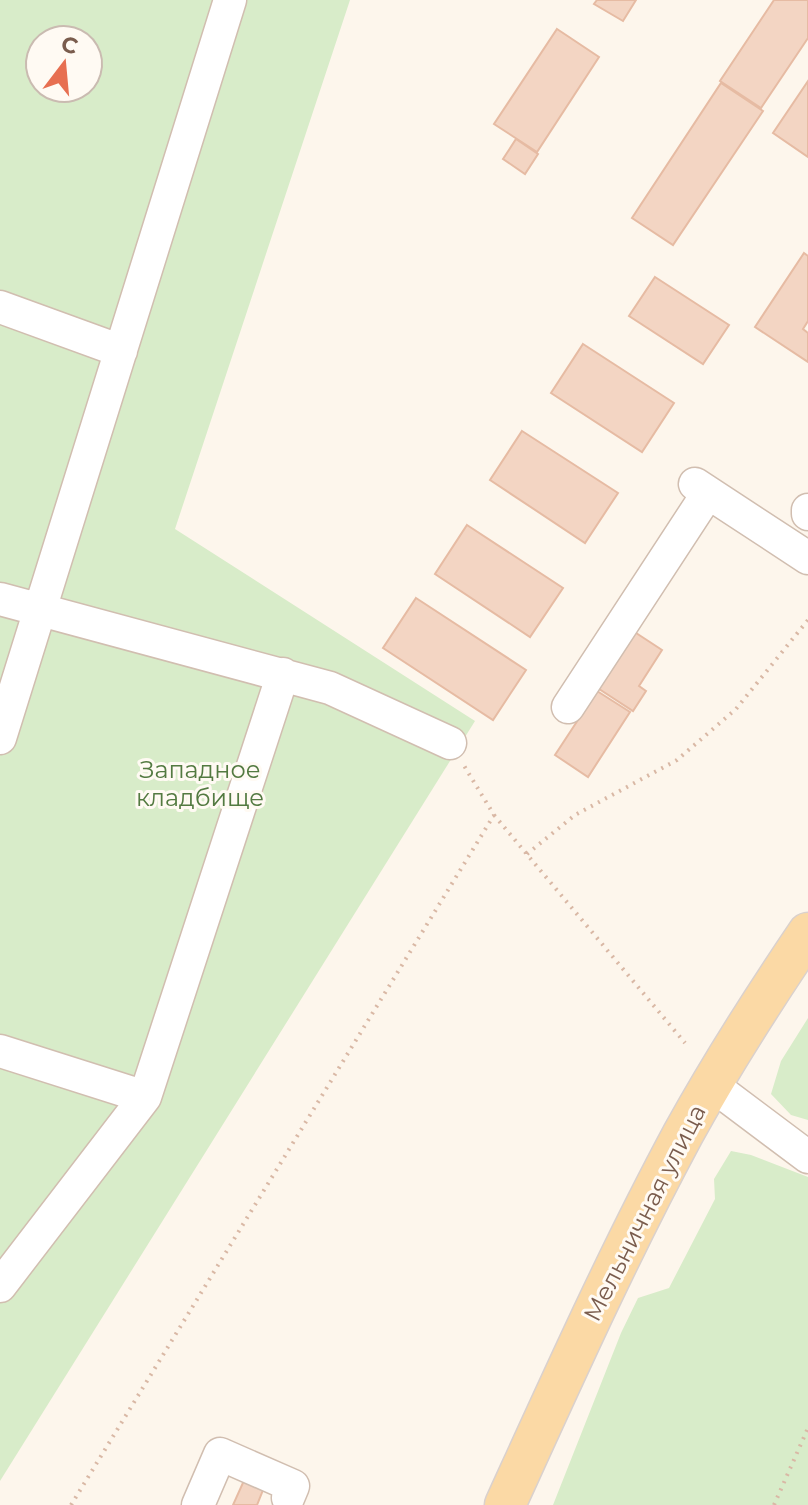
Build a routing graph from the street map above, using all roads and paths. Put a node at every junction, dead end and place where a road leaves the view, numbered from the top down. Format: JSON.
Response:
{"nodes":[{"id":1,"x":230,"y":0,"type":"edge"},
{"id":2,"x":0,"y":307,"type":"edge"},
{"id":3,"x":121,"y":351,"type":"junction"},
{"id":4,"x":808,"y":558,"type":"edge"},
{"id":5,"x":0,"y":599,"type":"edge"},
{"id":6,"x":40,"y":610,"type":"junction"},
{"id":7,"x":808,"y":620,"type":"edge"},
{"id":8,"x":283,"y":674,"type":"junction"},
{"id":9,"x":568,"y":707,"type":"dead end"},
{"id":10,"x":0,"y":738,"type":"edge"},
{"id":11,"x":450,"y":743,"type":"joint"},
{"id":12,"x":494,"y":815,"type":"junction"},
{"id":13,"x":527,"y":854,"type":"junction"},
{"id":14,"x":808,"y":933,"type":"edge"},
{"id":15,"x":685,"y":1043,"type":"dead end"},
{"id":16,"x":0,"y":1051,"type":"edge"},
{"id":17,"x":712,"y":1085,"type":"junction"},
{"id":18,"x":145,"y":1097,"type":"junction"},
{"id":19,"x":808,"y":1157,"type":"edge"},
{"id":20,"x":0,"y":1286,"type":"edge"},
{"id":21,"x":808,"y":1428,"type":"edge"},
{"id":22,"x":292,"y":1503,"type":"edge"},
{"id":23,"x":71,"y":1505,"type":"edge"},
{"id":24,"x":198,"y":1505,"type":"edge"},
{"id":25,"x":505,"y":1505,"type":"edge"},
{"id":26,"x":774,"y":1505,"type":"edge"}],
"edges":[{"from":1,"to":3,"type":"street"},
{"from":2,"to":3,"type":"street"},
{"from":3,"to":6,"type":"street"},
{"from":4,"to":9,"type":"street"},
{"from":5,"to":6,"type":"street"},
{"from":6,"to":8,"type":"street"},
{"from":6,"to":10,"type":"street"},
{"from":7,"to":13,"type":"path"},
{"from":8,"to":11,"type":"street"},
{"from":8,"to":18,"type":"street"},
{"from":11,"to":12,"type":"path"},
{"from":12,"to":13,"type":"path"},
{"from":12,"to":23,"type":"path"},
{"from":13,"to":15,"type":"path"},
{"from":14,"to":17,"type":"main road","name":"Мельничная улица"},
{"from":16,"to":18,"type":"street"},
{"from":17,"to":19,"type":"street"},
{"from":17,"to":25,"type":"main road","name":"Мельничная улица"},
{"from":18,"to":20,"type":"street"},
{"from":21,"to":26,"type":"path"},
{"from":22,"to":24,"type":"street"}]}
